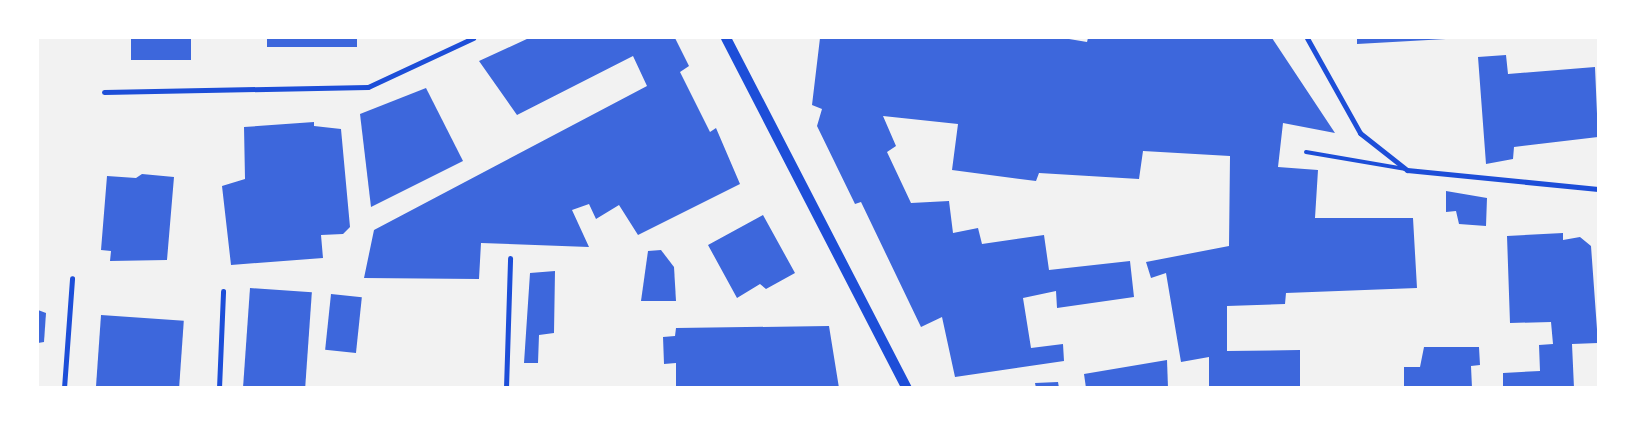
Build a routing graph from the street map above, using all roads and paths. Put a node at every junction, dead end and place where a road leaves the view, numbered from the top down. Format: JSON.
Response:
{"nodes":[{"id":1,"x":473,"y":38,"type":"edge"},
{"id":2,"x":726,"y":38,"type":"edge"},
{"id":3,"x":1307,"y":38,"type":"edge"},
{"id":4,"x":104,"y":92,"type":"dead end"},
{"id":5,"x":1306,"y":152,"type":"dead end"},
{"id":6,"x":1407,"y":170,"type":"junction"},
{"id":7,"x":1598,"y":189,"type":"edge"},
{"id":8,"x":510,"y":258,"type":"dead end"},
{"id":9,"x":72,"y":278,"type":"dead end"},
{"id":10,"x":223,"y":291,"type":"dead end"},
{"id":11,"x":64,"y":388,"type":"edge"},
{"id":12,"x":219,"y":388,"type":"edge"},
{"id":13,"x":506,"y":388,"type":"edge"},
{"id":14,"x":907,"y":388,"type":"edge"}],
"edges":[{"from":1,"to":4,"type":"street"},
{"from":2,"to":14,"type":"main road"},
{"from":3,"to":6,"type":"street"},
{"from":5,"to":6,"type":"lane"},
{"from":6,"to":7,"type":"street"},
{"from":8,"to":13,"type":"street"},
{"from":9,"to":11,"type":"street"},
{"from":10,"to":12,"type":"street"}]}
